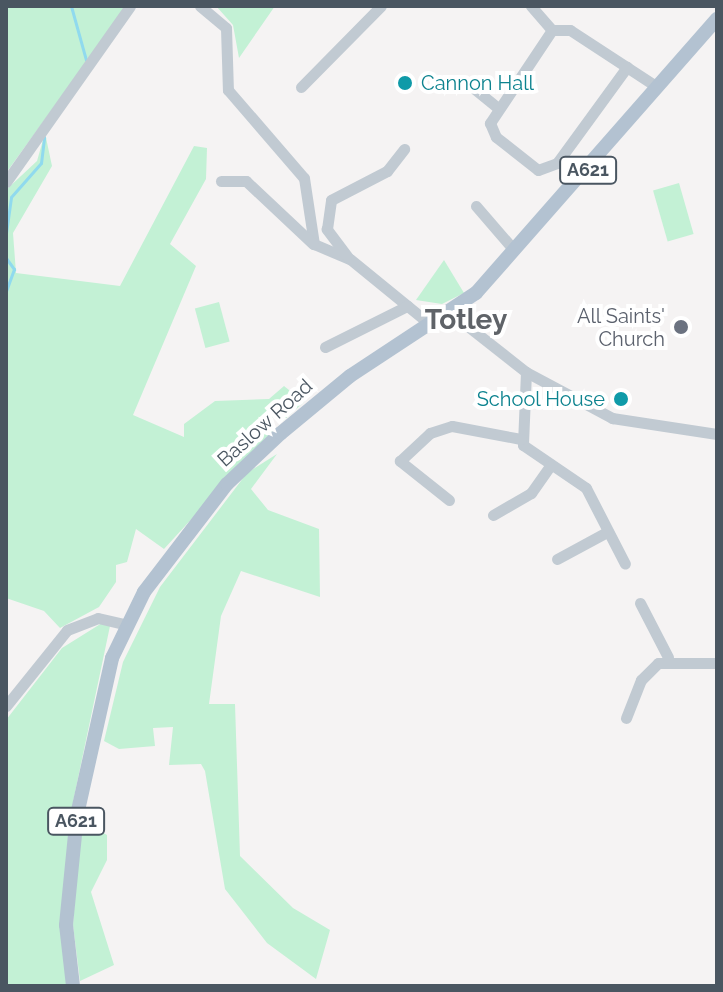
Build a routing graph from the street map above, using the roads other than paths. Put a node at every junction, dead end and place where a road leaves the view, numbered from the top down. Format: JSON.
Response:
{"nodes":[{"id":1,"x":130,"y":6,"type":"edge"},
{"id":2,"x":200,"y":6,"type":"edge"},
{"id":3,"x":381,"y":6,"type":"edge"},
{"id":4,"x":531,"y":6,"type":"edge"},
{"id":5,"x":717,"y":19,"type":"edge"},
{"id":6,"x":552,"y":30,"type":"junction"},
{"id":7,"x":627,"y":67,"type":"junction"},
{"id":8,"x":466,"y":82,"type":"dead end"},
{"id":9,"x":301,"y":87,"type":"dead end"},
{"id":10,"x":657,"y":87,"type":"junction"},
{"id":11,"x":497,"y":107,"type":"junction"},
{"id":12,"x":404,"y":149,"type":"dead end"},
{"id":13,"x":221,"y":181,"type":"dead end"},
{"id":14,"x":6,"y":182,"type":"edge"},
{"id":15,"x":476,"y":206,"type":"dead end"},
{"id":16,"x":314,"y":244,"type":"junction"},
{"id":17,"x":514,"y":250,"type":"junction"},
{"id":18,"x":350,"y":259,"type":"junction"},
{"id":19,"x":407,"y":306,"type":"junction"},
{"id":20,"x":451,"y":313,"type":"junction"},
{"id":21,"x":431,"y":325,"type":"junction"},
{"id":22,"x":325,"y":347,"type":"dead end"},
{"id":23,"x":526,"y":372,"type":"junction"},
{"id":24,"x":717,"y":434,"type":"edge"},
{"id":25,"x":521,"y":439,"type":"junction"},
{"id":26,"x":549,"y":467,"type":"junction"},
{"id":27,"x":449,"y":500,"type":"dead end"},
{"id":28,"x":493,"y":515,"type":"dead end"},
{"id":29,"x":607,"y":532,"type":"junction"},
{"id":30,"x":557,"y":559,"type":"dead end"},
{"id":31,"x":625,"y":564,"type":"dead end"},
{"id":32,"x":640,"y":603,"type":"dead end"},
{"id":33,"x":124,"y":624,"type":"junction"},
{"id":34,"x":668,"y":657,"type":"junction"},
{"id":35,"x":717,"y":663,"type":"edge"},
{"id":36,"x":6,"y":706,"type":"edge"},
{"id":37,"x":626,"y":718,"type":"dead end"},
{"id":38,"x":73,"y":986,"type":"edge"}],
"edges":[{"from":1,"to":14,"type":"street"},
{"from":2,"to":16,"type":"street"},
{"from":3,"to":9,"type":"street"},
{"from":4,"to":6,"type":"street"},
{"from":5,"to":10,"type":"main road","name":"Baslow Road","number":"A621"},
{"from":6,"to":7,"type":"street"},
{"from":6,"to":11,"type":"street"},
{"from":7,"to":10,"type":"street"},
{"from":7,"to":11,"type":"street"},
{"from":8,"to":11,"type":"street"},
{"from":10,"to":17,"type":"main road","name":"Baslow Road","number":"A621"},
{"from":12,"to":18,"type":"street"},
{"from":13,"to":16,"type":"street"},
{"from":15,"to":17,"type":"street"},
{"from":16,"to":18,"type":"street"},
{"from":17,"to":20,"type":"main road","name":"Baslow Road","number":"A621"},
{"from":18,"to":19,"type":"street"},
{"from":19,"to":21,"type":"street"},
{"from":19,"to":22,"type":"street"},
{"from":20,"to":21,"type":"main road","name":"Baslow Road","number":"A621"},
{"from":20,"to":23,"type":"street"},
{"from":21,"to":33,"type":"main road","name":"Baslow Road","number":"A621"},
{"from":23,"to":24,"type":"street"},
{"from":23,"to":25,"type":"street"},
{"from":25,"to":26,"type":"street"},
{"from":25,"to":27,"type":"street"},
{"from":26,"to":28,"type":"street"},
{"from":26,"to":29,"type":"street"},
{"from":29,"to":30,"type":"street"},
{"from":29,"to":31,"type":"street"},
{"from":32,"to":34,"type":"street"},
{"from":33,"to":36,"type":"street"},
{"from":33,"to":38,"type":"main road","name":"Baslow Road","number":"A621"},
{"from":34,"to":35,"type":"street"},
{"from":34,"to":37,"type":"street"}]}
